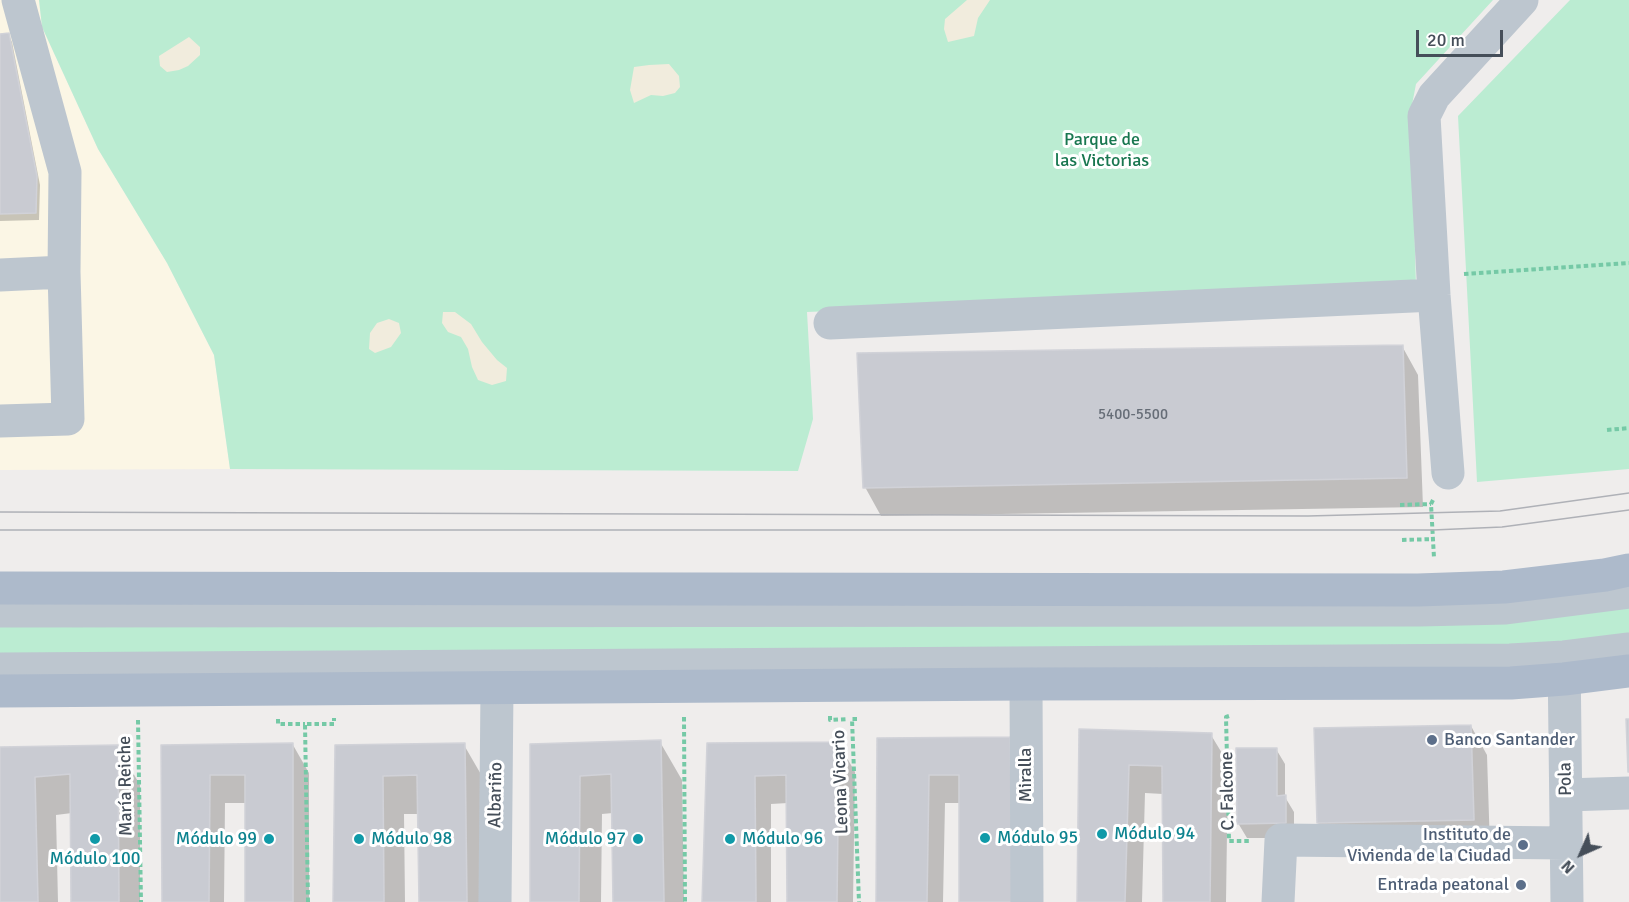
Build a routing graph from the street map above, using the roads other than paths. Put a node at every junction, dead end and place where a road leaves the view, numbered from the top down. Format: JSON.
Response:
{"nodes":[{"id":1,"x":18,"y":0,"type":"edge"},
{"id":2,"x":1522,"y":0,"type":"edge"},
{"id":3,"x":64,"y":272,"type":"junction"},
{"id":4,"x":0,"y":275,"type":"edge"},
{"id":5,"x":1433,"y":286,"type":"junction"},
{"id":6,"x":830,"y":323,"type":"dead end"},
{"id":7,"x":0,"y":421,"type":"edge"},
{"id":8,"x":1448,"y":473,"type":"road end"},
{"id":9,"x":1629,"y":570,"type":"edge"},
{"id":10,"x":0,"y":588,"type":"edge"},
{"id":11,"x":1629,"y":592,"type":"edge"},
{"id":12,"x":0,"y":611,"type":"edge"},
{"id":13,"x":1629,"y":649,"type":"edge"},
{"id":14,"x":1564,"y":668,"type":"junction"},
{"id":15,"x":0,"y":669,"type":"edge"},
{"id":16,"x":1629,"y":672,"type":"edge"},
{"id":17,"x":1026,"y":684,"type":"junction"},
{"id":18,"x":497,"y":688,"type":"junction"},
{"id":19,"x":0,"y":691,"type":"edge"},
{"id":20,"x":1629,"y":793,"type":"edge"},
{"id":21,"x":1566,"y":795,"type":"junction"},
{"id":22,"x":1566,"y":843,"type":"junction"},
{"id":23,"x":495,"y":902,"type":"edge"},
{"id":24,"x":1027,"y":902,"type":"edge"},
{"id":25,"x":1278,"y":902,"type":"edge"},
{"id":26,"x":1567,"y":902,"type":"edge"}],
"edges":[{"from":1,"to":3,"type":"street"},
{"from":2,"to":5,"type":"street"},
{"from":3,"to":4,"type":"street"},
{"from":3,"to":7,"type":"street"},
{"from":5,"to":6,"type":"street"},
{"from":5,"to":8,"type":"street"},
{"from":9,"to":10,"type":"main road"},
{"from":11,"to":12,"type":"street"},
{"from":13,"to":14,"type":"street"},
{"from":14,"to":15,"type":"street"},
{"from":14,"to":16,"type":"main road"},
{"from":14,"to":17,"type":"main road"},
{"from":14,"to":21,"type":"street","name":"Pola"},
{"from":17,"to":18,"type":"main road"},
{"from":17,"to":24,"type":"street","name":"Miralla"},
{"from":18,"to":19,"type":"main road"},
{"from":18,"to":23,"type":"street","name":"Albariño"},
{"from":20,"to":21,"type":"street"},
{"from":21,"to":22,"type":"street","name":"Pola"},
{"from":22,"to":25,"type":"street"},
{"from":22,"to":26,"type":"street","name":"Pola"}]}
